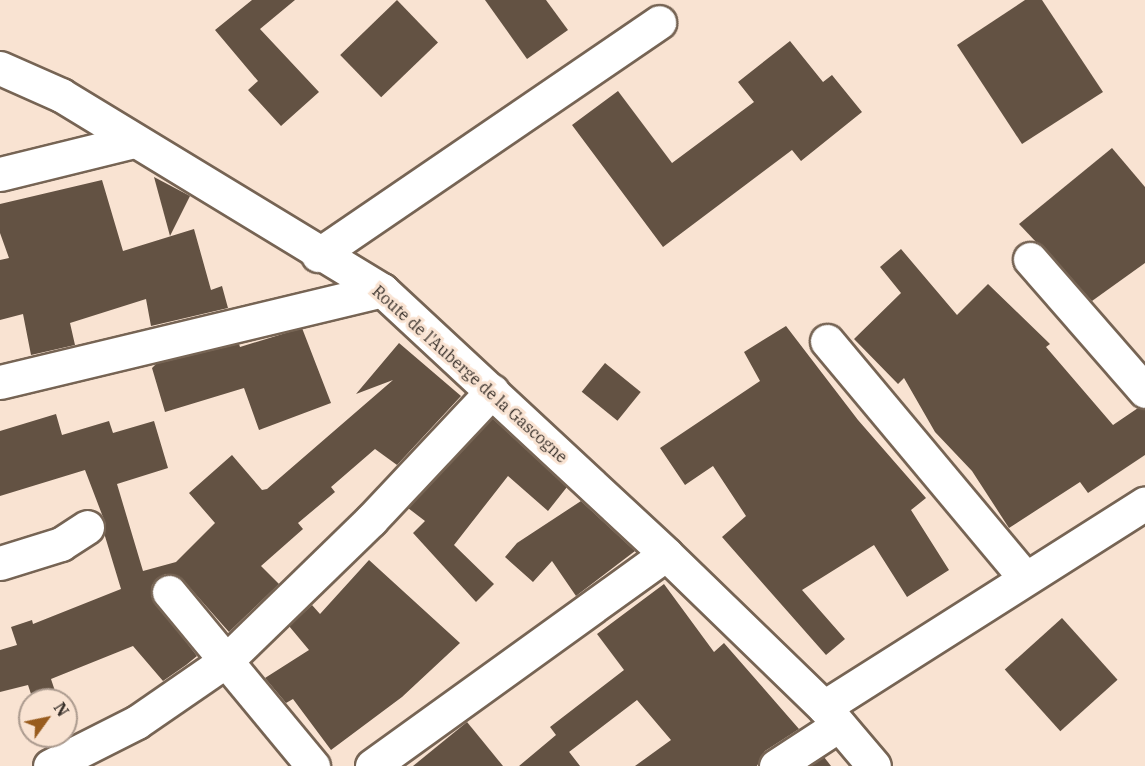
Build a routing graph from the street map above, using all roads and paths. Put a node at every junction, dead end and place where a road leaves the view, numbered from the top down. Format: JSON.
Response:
{"nodes":[{"id":1,"x":659,"y":22,"type":"dead end"},
{"id":2,"x":0,"y":68,"type":"edge"},
{"id":3,"x":134,"y":141,"type":"junction"},
{"id":4,"x":0,"y":174,"type":"edge"},
{"id":5,"x":318,"y":255,"type":"junction"},
{"id":6,"x":1030,"y":259,"type":"dead end"},
{"id":7,"x":382,"y":290,"type":"junction"},
{"id":8,"x":827,"y":341,"type":"dead end"},
{"id":9,"x":0,"y":382,"type":"edge"},
{"id":10,"x":492,"y":391,"type":"junction"},
{"id":11,"x":1145,"y":391,"type":"edge"},
{"id":12,"x":1145,"y":503,"type":"edge"},
{"id":13,"x":87,"y":527,"type":"dead end"},
{"id":14,"x":666,"y":554,"type":"junction"},
{"id":15,"x":0,"y":563,"type":"edge"},
{"id":16,"x":1025,"y":579,"type":"junction"},
{"id":17,"x":170,"y":592,"type":"dead end"},
{"id":18,"x":227,"y":660,"type":"junction"},
{"id":19,"x":831,"y":716,"type":"junction"},
{"id":20,"x":50,"y":766,"type":"edge"},
{"id":21,"x":313,"y":766,"type":"edge"},
{"id":22,"x":372,"y":766,"type":"edge"},
{"id":23,"x":776,"y":766,"type":"edge"},
{"id":24,"x":874,"y":766,"type":"edge"}],
"edges":[{"from":1,"to":5,"type":"street"},
{"from":2,"to":3,"type":"street","name":"Route de l'Auberge de la Gascogne"},
{"from":3,"to":4,"type":"street"},
{"from":3,"to":5,"type":"street","name":"Route de l'Auberge de la Gascogne"},
{"from":5,"to":7,"type":"street","name":"Route de l'Auberge de la Gascogne"},
{"from":6,"to":11,"type":"street"},
{"from":7,"to":9,"type":"street"},
{"from":7,"to":10,"type":"street","name":"Route de l'Auberge de la Gascogne"},
{"from":8,"to":16,"type":"street"},
{"from":10,"to":14,"type":"street","name":"Route de l'Auberge de la Gascogne"},
{"from":10,"to":18,"type":"street"},
{"from":12,"to":16,"type":"street"},
{"from":13,"to":15,"type":"street"},
{"from":14,"to":19,"type":"street","name":"Route de l'Auberge de la Gascogne"},
{"from":14,"to":22,"type":"street"},
{"from":16,"to":19,"type":"street"},
{"from":17,"to":18,"type":"street"},
{"from":18,"to":20,"type":"street"},
{"from":18,"to":21,"type":"street"},
{"from":19,"to":23,"type":"street"},
{"from":19,"to":24,"type":"street","name":"Route de l'Auberge de la Gascogne"}]}
